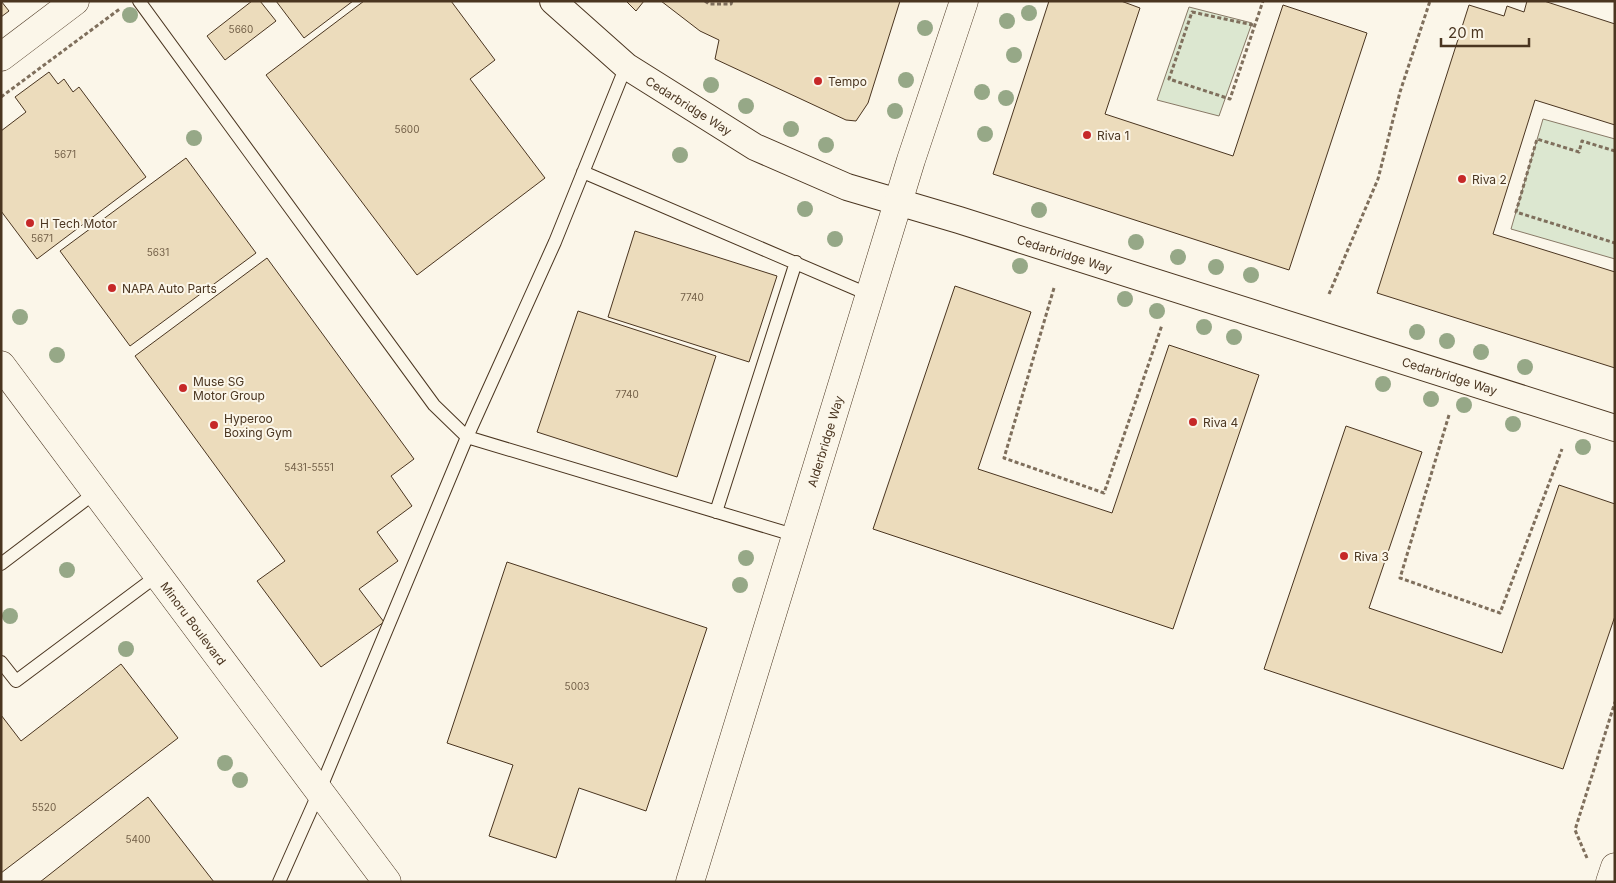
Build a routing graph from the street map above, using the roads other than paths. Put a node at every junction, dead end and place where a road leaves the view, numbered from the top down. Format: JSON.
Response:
{"nodes":[{"id":1,"x":75,"y":1,"type":"edge"},
{"id":2,"x":140,"y":1,"type":"edge"},
{"id":3,"x":553,"y":1,"type":"edge"},
{"id":4,"x":964,"y":1,"type":"edge"},
{"id":5,"x":1,"y":57,"type":"edge"},
{"id":6,"x":626,"y":66,"type":"junction"},
{"id":7,"x":583,"y":172,"type":"junction"},
{"id":8,"x":898,"y":202,"type":"junction"},
{"id":9,"x":796,"y":262,"type":"junction"},
{"id":10,"x":870,"y":295,"type":"junction"},
{"id":11,"x":1,"y":365,"type":"edge"},
{"id":12,"x":1615,"y":428,"type":"edge"},
{"id":13,"x":468,"y":437,"type":"junction"},
{"id":14,"x":96,"y":492,"type":"junction"},
{"id":15,"x":716,"y":512,"type":"junction"},
{"id":16,"x":797,"y":536,"type":"junction"},
{"id":17,"x":1,"y":564,"type":"edge"},
{"id":18,"x":158,"y":575,"type":"junction"},
{"id":19,"x":1,"y":662,"type":"edge"},
{"id":20,"x":319,"y":792,"type":"junction"},
{"id":21,"x":279,"y":882,"type":"edge"},
{"id":22,"x":387,"y":882,"type":"edge"},
{"id":23,"x":690,"y":882,"type":"edge"}],
"edges":[{"from":1,"to":5,"type":"street"},
{"from":2,"to":13,"type":"lane"},
{"from":3,"to":6,"type":"street","name":"Cedarbridge Way"},
{"from":4,"to":8,"type":"street","name":"Alderbridge Way"},
{"from":6,"to":7,"type":"lane"},
{"from":6,"to":8,"type":"street","name":"Cedarbridge Way"},
{"from":7,"to":9,"type":"lane"},
{"from":7,"to":13,"type":"lane"},
{"from":8,"to":10,"type":"street","name":"Alderbridge Way"},
{"from":8,"to":12,"type":"street","name":"Cedarbridge Way"},
{"from":9,"to":10,"type":"lane"},
{"from":9,"to":15,"type":"lane"},
{"from":10,"to":16,"type":"street","name":"Alderbridge Way"},
{"from":11,"to":14,"type":"street","name":"Minoru Boulevard"},
{"from":13,"to":15,"type":"lane"},
{"from":13,"to":20,"type":"lane"},
{"from":14,"to":17,"type":"lane"},
{"from":14,"to":18,"type":"street","name":"Minoru Boulevard"},
{"from":15,"to":16,"type":"lane"},
{"from":16,"to":23,"type":"street","name":"Alderbridge Way"},
{"from":18,"to":19,"type":"lane"},
{"from":18,"to":20,"type":"street","name":"Minoru Boulevard"},
{"from":20,"to":21,"type":"lane"},
{"from":20,"to":22,"type":"street","name":"Minoru Boulevard"}]}
